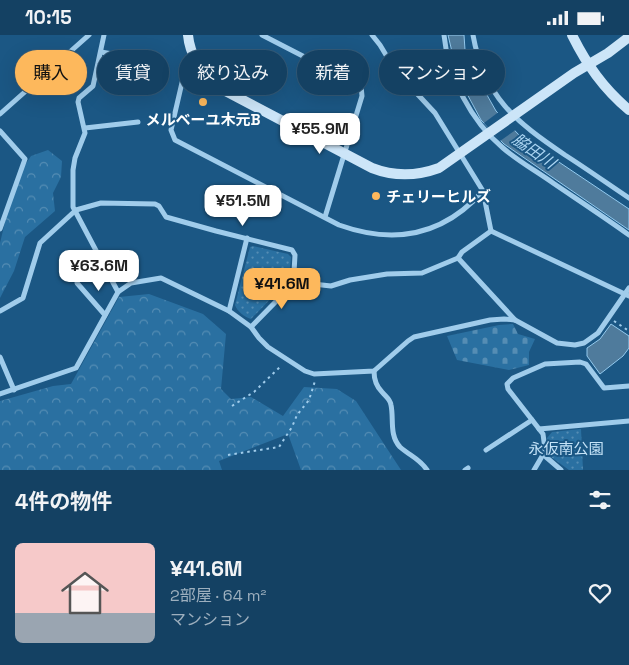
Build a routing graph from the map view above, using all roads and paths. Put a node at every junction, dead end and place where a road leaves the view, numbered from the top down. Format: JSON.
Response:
{"nodes":[{"id":1,"x":89,"y":35,"type":"edge"},
{"id":2,"x":104,"y":35,"type":"edge"},
{"id":3,"x":188,"y":35,"type":"edge"},
{"id":4,"x":262,"y":35,"type":"edge"},
{"id":5,"x":372,"y":35,"type":"edge"},
{"id":6,"x":444,"y":35,"type":"edge"},
{"id":7,"x":473,"y":35,"type":"edge"},
{"id":8,"x":572,"y":35,"type":"edge"},
{"id":9,"x":629,"y":37,"type":"edge"},
{"id":10,"x":101,"y":50,"type":"edge"},
{"id":11,"x":192,"y":50,"type":"edge"},
{"id":12,"x":588,"y":65,"type":"junction"},
{"id":13,"x":97,"y":67,"type":"edge"},
{"id":14,"x":179,"y":95,"type":"edge"},
{"id":15,"x":233,"y":95,"type":"edge"},
{"id":16,"x":629,"y":109,"type":"edge"},
{"id":17,"x":0,"y":114,"type":"edge"},
{"id":18,"x":513,"y":116,"type":"junction"},
{"id":19,"x":138,"y":122,"type":"dead end"},
{"id":20,"x":85,"y":128,"type":"junction"},
{"id":21,"x":0,"y":131,"type":"edge"},
{"id":22,"x":490,"y":132,"type":"junction"},
{"id":23,"x":344,"y":153,"type":"junction"},
{"id":24,"x":460,"y":154,"type":"junction"},
{"id":25,"x":482,"y":191,"type":"junction"},
{"id":26,"x":629,"y":198,"type":"edge"},
{"id":27,"x":76,"y":211,"type":"junction"},
{"id":28,"x":325,"y":217,"type":"junction"},
{"id":29,"x":0,"y":229,"type":"edge"},
{"id":30,"x":491,"y":231,"type":"junction"},
{"id":31,"x":629,"y":235,"type":"edge"},
{"id":32,"x":247,"y":238,"type":"junction"},
{"id":33,"x":458,"y":258,"type":"junction"},
{"id":34,"x":298,"y":279,"type":"junction"},
{"id":35,"x":77,"y":283,"type":"dead end"},
{"id":36,"x":629,"y":288,"type":"edge"},
{"id":37,"x":118,"y":291,"type":"junction"},
{"id":38,"x":627,"y":295,"type":"edge"},
{"id":39,"x":0,"y":311,"type":"edge"},
{"id":40,"x":229,"y":311,"type":"junction"},
{"id":41,"x":105,"y":315,"type":"junction"},
{"id":42,"x":608,"y":317,"type":"junction"},
{"id":43,"x":515,"y":320,"type":"junction"},
{"id":44,"x":251,"y":327,"type":"junction"},
{"id":45,"x":629,"y":331,"type":"edge"},
{"id":46,"x":0,"y":357,"type":"edge"},
{"id":47,"x":287,"y":360,"type":"junction"},
{"id":48,"x":374,"y":371,"type":"junction"},
{"id":49,"x":314,"y":374,"type":"junction"},
{"id":50,"x":629,"y":386,"type":"edge"},
{"id":51,"x":14,"y":390,"type":"junction"},
{"id":52,"x":0,"y":394,"type":"edge"},
{"id":53,"x":232,"y":406,"type":"dead end"},
{"id":54,"x":532,"y":420,"type":"junction"},
{"id":55,"x":629,"y":421,"type":"edge"},
{"id":56,"x":539,"y":429,"type":"junction"},
{"id":57,"x":486,"y":450,"type":"dead end"},
{"id":58,"x":544,"y":453,"type":"junction"},
{"id":59,"x":228,"y":455,"type":"dead end"},
{"id":60,"x":427,"y":470,"type":"edge"},
{"id":61,"x":534,"y":470,"type":"edge"},
{"id":62,"x":561,"y":470,"type":"edge"}],
"edges":[{"from":1,"to":17,"type":"street"},
{"from":2,"to":10,"type":"street"},
{"from":3,"to":11,"type":"street"},
{"from":4,"to":23,"type":"street"},
{"from":5,"to":24,"type":"street"},
{"from":6,"to":22,"type":"street"},
{"from":7,"to":18,"type":"street"},
{"from":8,"to":12,"type":"street"},
{"from":9,"to":12,"type":"street"},
{"from":12,"to":16,"type":"street"},
{"from":12,"to":18,"type":"street"},
{"from":13,"to":20,"type":"street"},
{"from":14,"to":28,"type":"street"},
{"from":15,"to":23,"type":"street"},
{"from":18,"to":22,"type":"street"},
{"from":18,"to":26,"type":"street"},
{"from":19,"to":20,"type":"street"},
{"from":20,"to":27,"type":"street"},
{"from":21,"to":29,"type":"street"},
{"from":22,"to":24,"type":"street"},
{"from":22,"to":31,"type":"street"},
{"from":23,"to":24,"type":"street"},
{"from":23,"to":28,"type":"street"},
{"from":24,"to":25,"type":"street"},
{"from":25,"to":28,"type":"street"},
{"from":25,"to":30,"type":"street"},
{"from":27,"to":32,"type":"street"},
{"from":27,"to":37,"type":"street"},
{"from":27,"to":39,"type":"street"},
{"from":30,"to":33,"type":"street"},
{"from":30,"to":38,"type":"street"},
{"from":32,"to":34,"type":"street"},
{"from":32,"to":40,"type":"street"},
{"from":33,"to":34,"type":"street"},
{"from":33,"to":43,"type":"street"},
{"from":34,"to":44,"type":"street"},
{"from":35,"to":41,"type":"street"},
{"from":36,"to":38,"type":"street"},
{"from":37,"to":40,"type":"street"},
{"from":37,"to":41,"type":"street"},
{"from":38,"to":42,"type":"street"},
{"from":40,"to":44,"type":"street"},
{"from":41,"to":51,"type":"street"},
{"from":42,"to":43,"type":"street"},
{"from":42,"to":45,"type":"path"},
{"from":43,"to":48,"type":"street"},
{"from":44,"to":47,"type":"street"},
{"from":46,"to":51,"type":"street"},
{"from":47,"to":49,"type":"street"},
{"from":47,"to":53,"type":"path"},
{"from":48,"to":49,"type":"street"},
{"from":48,"to":60,"type":"street"},
{"from":49,"to":59,"type":"path"},
{"from":50,"to":54,"type":"street"},
{"from":51,"to":52,"type":"street"},
{"from":54,"to":56,"type":"street"},
{"from":54,"to":57,"type":"street"},
{"from":55,"to":56,"type":"street"},
{"from":56,"to":58,"type":"street"},
{"from":58,"to":61,"type":"street"},
{"from":58,"to":62,"type":"street"}]}
